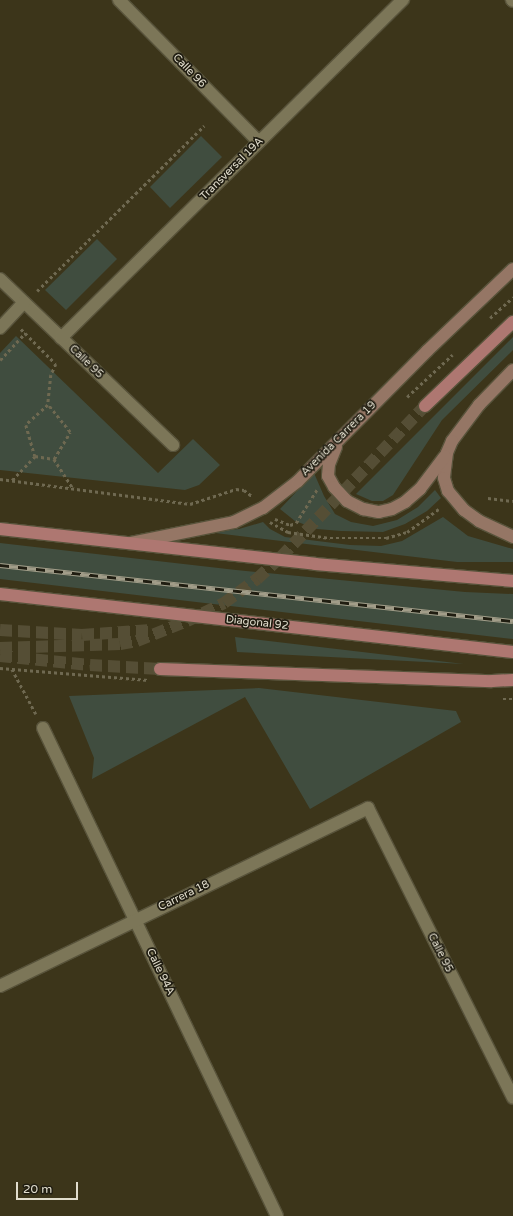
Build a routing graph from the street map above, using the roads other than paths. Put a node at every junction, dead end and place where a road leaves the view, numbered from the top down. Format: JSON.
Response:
{"nodes":[{"id":1,"x":119,"y":0,"type":"edge"},
{"id":2,"x":403,"y":0,"type":"edge"},
{"id":3,"x":259,"y":142,"type":"junction"},
{"id":4,"x":513,"y":269,"type":"edge"},
{"id":5,"x":0,"y":279,"type":"edge"},
{"id":6,"x":24,"y":302,"type":"junction"},
{"id":7,"x":513,"y":322,"type":"edge"},
{"id":8,"x":0,"y":328,"type":"edge"},
{"id":9,"x":61,"y":338,"type":"junction"},
{"id":10,"x":513,"y":370,"type":"edge"},
{"id":11,"x":426,"y":406,"type":"tunnel mouth"},
{"id":12,"x":340,"y":439,"type":"junction"},
{"id":13,"x":173,"y":445,"type":"dead end"},
{"id":14,"x":447,"y":453,"type":"junction"},
{"id":15,"x":0,"y":522,"type":"edge"},
{"id":16,"x":0,"y":529,"type":"edge"},
{"id":17,"x":53,"y":535,"type":"junction"},
{"id":18,"x":513,"y":537,"type":"edge"},
{"id":19,"x":128,"y":543,"type":"junction"},
{"id":20,"x":513,"y":581,"type":"edge"},
{"id":21,"x":0,"y":594,"type":"edge"},
{"id":22,"x":513,"y":652,"type":"edge"},
{"id":23,"x":160,"y":669,"type":"tunnel mouth"},
{"id":24,"x":513,"y":680,"type":"edge"},
{"id":25,"x":43,"y":728,"type":"road end"},
{"id":26,"x":368,"y":808,"type":"joint"},
{"id":27,"x":135,"y":920,"type":"junction"},
{"id":28,"x":0,"y":986,"type":"edge"},
{"id":29,"x":512,"y":1094,"type":"edge"},
{"id":30,"x":277,"y":1216,"type":"edge"}],
"edges":[{"from":1,"to":3,"type":"street","name":"Calle 96"},
{"from":2,"to":3,"type":"street","name":"Transversal 19A"},
{"from":3,"to":9,"type":"street","name":"Transversal 19A"},
{"from":4,"to":12,"type":"main road","name":"Avenida Carrera 19"},
{"from":5,"to":6,"type":"street","name":"Calle 95"},
{"from":6,"to":8,"type":"street"},
{"from":6,"to":9,"type":"street","name":"Calle 95"},
{"from":7,"to":11,"type":"main road"},
{"from":9,"to":13,"type":"street","name":"Calle 95"},
{"from":10,"to":14,"type":"main road"},
{"from":12,"to":14,"type":"main road"},
{"from":12,"to":19,"type":"main road","name":"Avenida Carrera 19"},
{"from":14,"to":18,"type":"main road"},
{"from":15,"to":17,"type":"main road"},
{"from":16,"to":17,"type":"main road"},
{"from":17,"to":19,"type":"main road"},
{"from":19,"to":20,"type":"main road"},
{"from":21,"to":22,"type":"main road","name":"Diagonal 92"},
{"from":23,"to":24,"type":"main road"},
{"from":25,"to":27,"type":"street","name":"Calle 94A"},
{"from":26,"to":27,"type":"street","name":"Carrera 18"},
{"from":26,"to":29,"type":"street","name":"Calle 95"},
{"from":27,"to":28,"type":"street","name":"Carrera 18"},
{"from":27,"to":30,"type":"street","name":"Calle 94A"}]}
